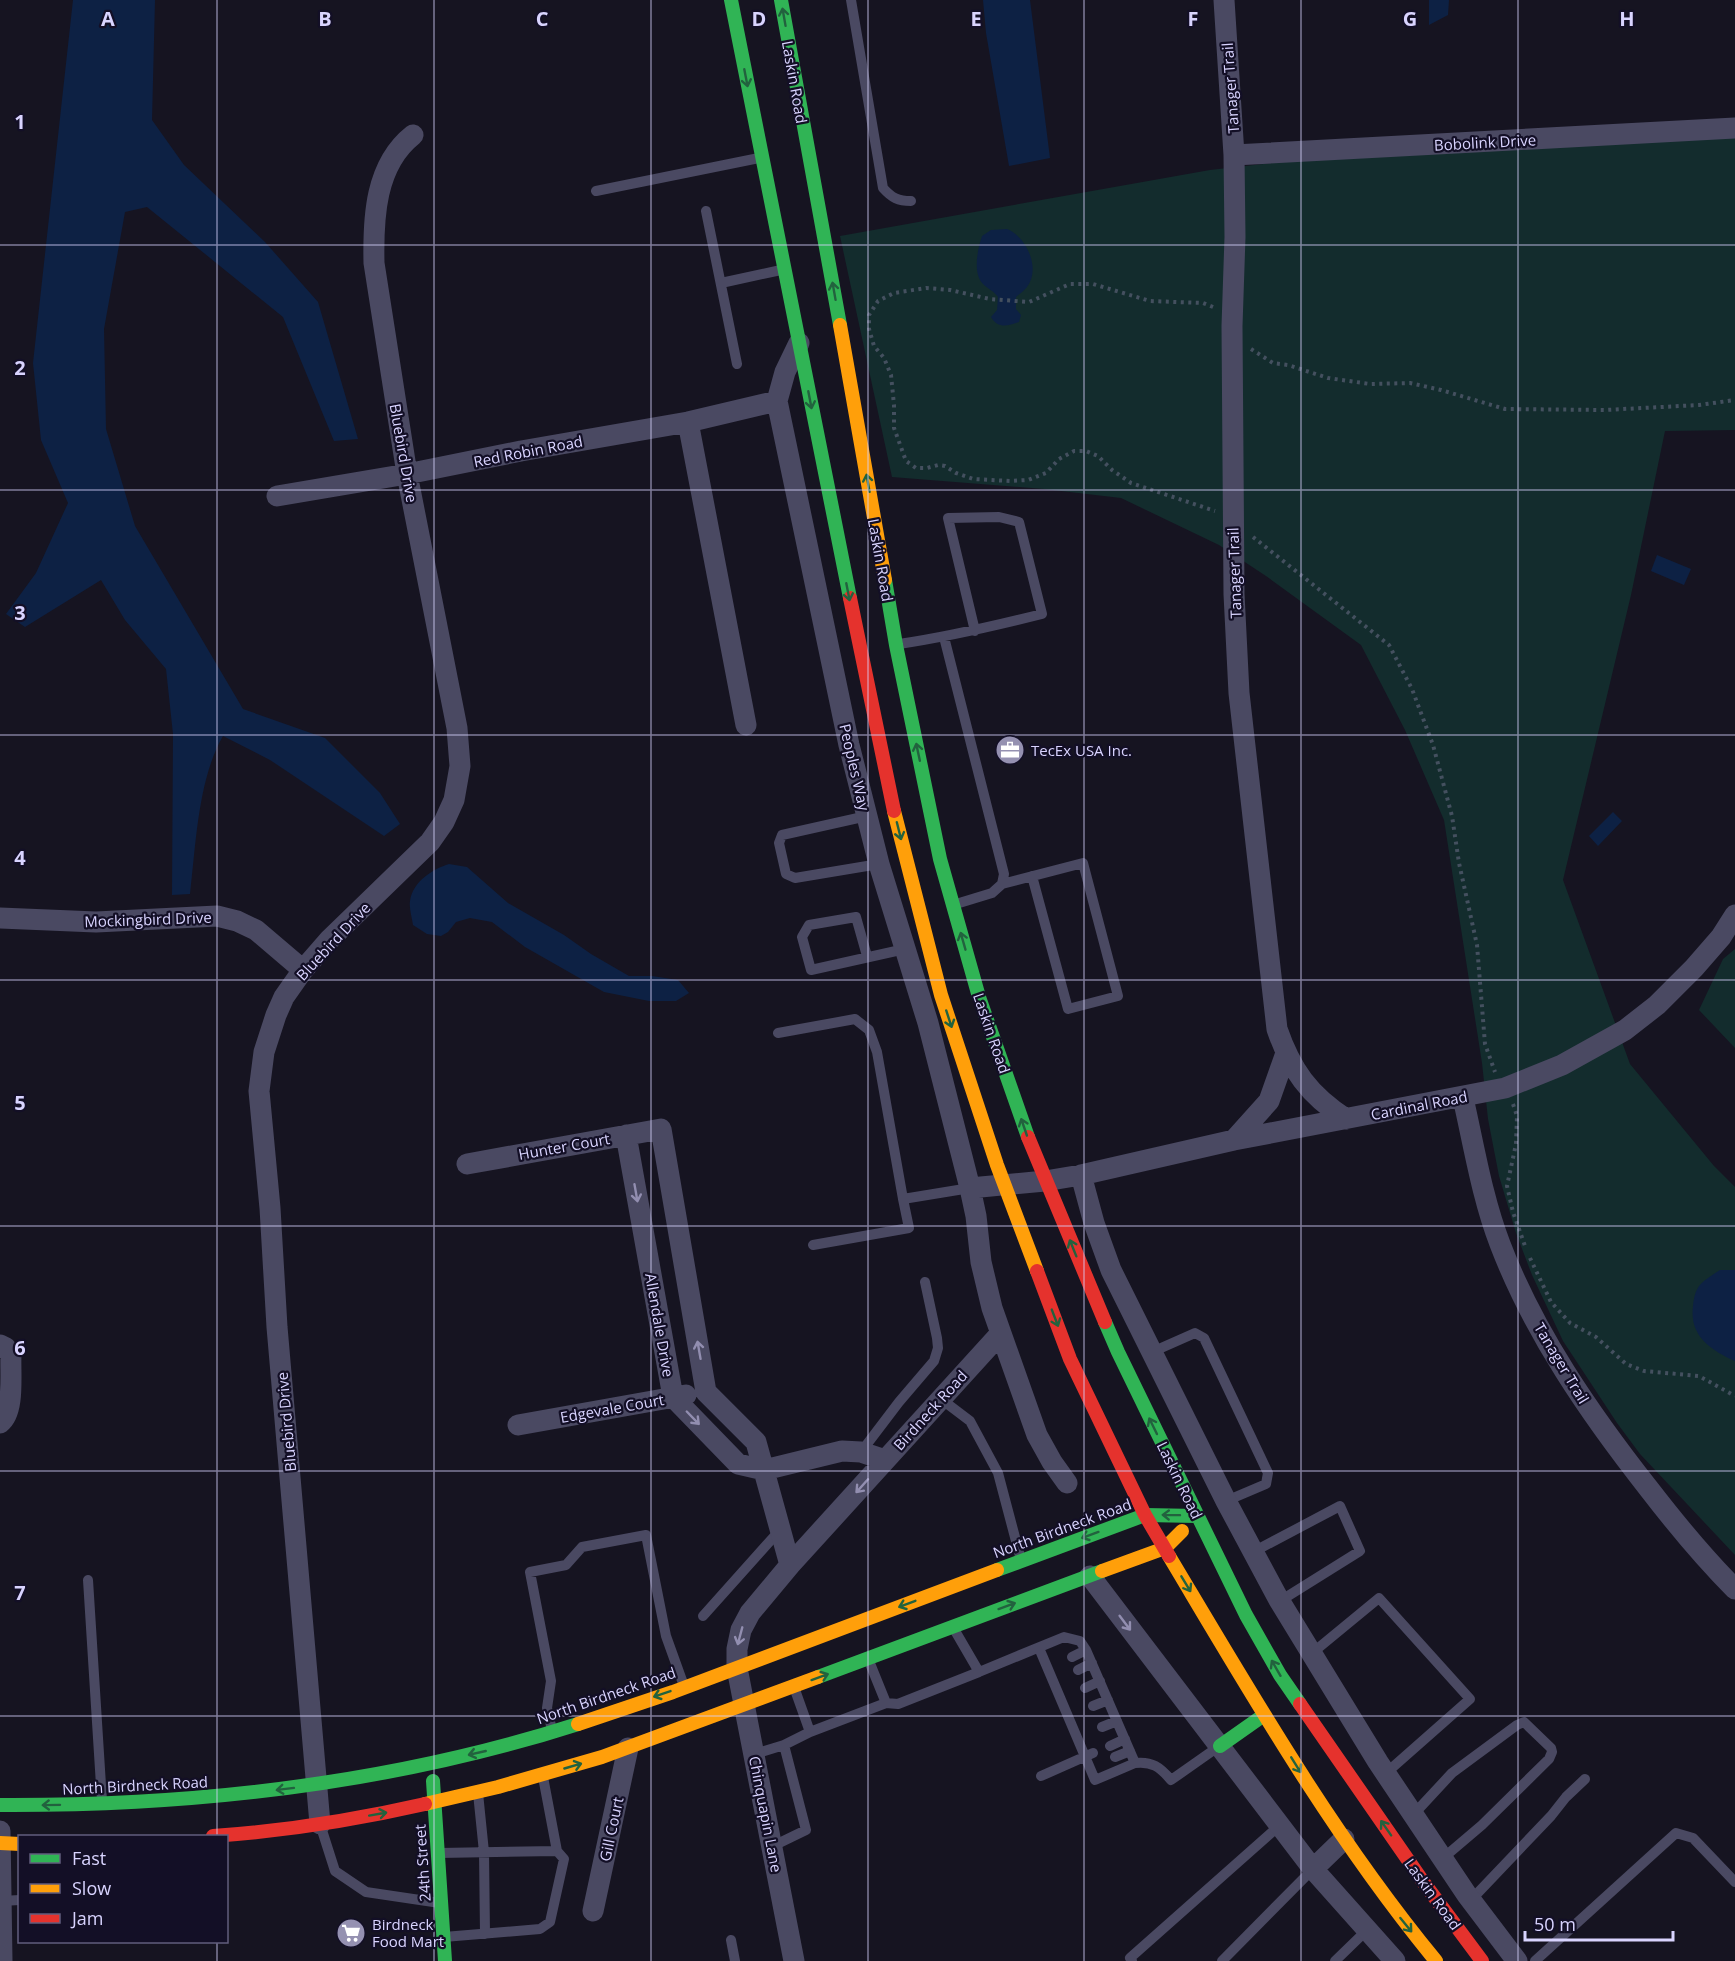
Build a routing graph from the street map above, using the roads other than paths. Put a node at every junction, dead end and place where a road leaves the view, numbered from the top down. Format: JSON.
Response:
{"nodes":[{"id":1,"x":731,"y":0,"type":"edge"},
{"id":2,"x":781,"y":0,"type":"edge"},
{"id":3,"x":851,"y":0,"type":"edge"},
{"id":4,"x":1224,"y":0,"type":"edge"},
{"id":5,"x":1735,"y":128,"type":"edge"},
{"id":6,"x":413,"y":135,"type":"dead end"},
{"id":7,"x":1234,"y":155,"type":"junction"},
{"id":8,"x":762,"y":158,"type":"junction"},
{"id":9,"x":596,"y":192,"type":"dead end"},
{"id":10,"x":911,"y":201,"type":"dead end"},
{"id":11,"x":706,"y":211,"type":"dead end"},
{"id":12,"x":784,"y":269,"type":"junction"},
{"id":13,"x":722,"y":283,"type":"junction"},
{"id":14,"x":799,"y":343,"type":"junction"},
{"id":15,"x":737,"y":364,"type":"dead end"},
{"id":16,"x":777,"y":401,"type":"junction"},
{"id":17,"x":688,"y":422,"type":"junction"},
{"id":18,"x":407,"y":474,"type":"junction"},
{"id":19,"x":278,"y":496,"type":"dead end"},
{"id":20,"x":975,"y":631,"type":"junction"},
{"id":21,"x":944,"y":637,"type":"junction"},
{"id":22,"x":887,"y":647,"type":"junction"},
{"id":23,"x":860,"y":653,"type":"junction"},
{"id":24,"x":853,"y":695,"type":"junction"},
{"id":25,"x":746,"y":725,"type":"dead end"},
{"id":26,"x":867,"y":816,"type":"junction"},
{"id":27,"x":879,"y":864,"type":"junction"},
{"id":28,"x":1032,"y":876,"type":"junction"},
{"id":29,"x":1002,"y":884,"type":"junction"},
{"id":30,"x":952,"y":905,"type":"junction"},
{"id":31,"x":1735,"y":915,"type":"edge"},
{"id":32,"x":6,"y":918,"type":"edge"},
{"id":33,"x":905,"y":949,"type":"junction"},
{"id":34,"x":867,"y":956,"type":"junction"},
{"id":35,"x":303,"y":970,"type":"junction"},
{"id":36,"x":778,"y":1033,"type":"dead end"},
{"id":37,"x":1286,"y":1053,"type":"junction"},
{"id":38,"x":1463,"y":1098,"type":"junction"},
{"id":39,"x":1346,"y":1119,"type":"junction"},
{"id":40,"x":626,"y":1135,"type":"junction"},
{"id":41,"x":1234,"y":1140,"type":"junction"},
{"id":42,"x":467,"y":1164,"type":"dead end"},
{"id":43,"x":1081,"y":1175,"type":"junction"},
{"id":44,"x":1046,"y":1181,"type":"junction"},
{"id":45,"x":1004,"y":1185,"type":"junction"},
{"id":46,"x":970,"y":1188,"type":"junction"},
{"id":47,"x":903,"y":1199,"type":"junction"},
{"id":48,"x":813,"y":1245,"type":"dead end"},
{"id":49,"x":926,"y":1282,"type":"dead end"},
{"id":50,"x":1000,"y":1334,"type":"junction"},
{"id":51,"x":0,"y":1345,"type":"edge"},
{"id":52,"x":1152,"y":1353,"type":"junction"},
{"id":53,"x":706,"y":1392,"type":"junction"},
{"id":54,"x":673,"y":1397,"type":"junction"},
{"id":55,"x":941,"y":1399,"type":"junction"},
{"id":56,"x":0,"y":1423,"type":"edge"},
{"id":57,"x":518,"y":1425,"type":"dead end"},
{"id":58,"x":861,"y":1452,"type":"junction"},
{"id":59,"x":885,"y":1460,"type":"junction"},
{"id":60,"x":765,"y":1470,"type":"junction"},
{"id":61,"x":1067,"y":1483,"type":"dead end"},
{"id":62,"x":1226,"y":1502,"type":"junction"},
{"id":63,"x":1145,"y":1515,"type":"junction"},
{"id":64,"x":1197,"y":1516,"type":"junction"},
{"id":65,"x":781,"y":1530,"type":"junction"},
{"id":66,"x":1165,"y":1548,"type":"junction"},
{"id":67,"x":1253,"y":1552,"type":"junction"},
{"id":68,"x":1021,"y":1561,"type":"junction"},
{"id":69,"x":790,"y":1565,"type":"junction"},
{"id":70,"x":1090,"y":1576,"type":"junction"},
{"id":71,"x":88,"y":1580,"type":"dead end"},
{"id":72,"x":1735,"y":1589,"type":"edge"},
{"id":73,"x":1280,"y":1601,"type":"junction"},
{"id":74,"x":703,"y":1616,"type":"dead end"},
{"id":75,"x":952,"y":1627,"type":"junction"},
{"id":76,"x":1039,"y":1648,"type":"junction"},
{"id":77,"x":1086,"y":1650,"type":"junction"},
{"id":78,"x":1311,"y":1654,"type":"junction"},
{"id":79,"x":1072,"y":1657,"type":"dead end"},
{"id":80,"x":869,"y":1659,"type":"junction"},
{"id":81,"x":1092,"y":1663,"type":"junction"},
{"id":82,"x":737,"y":1668,"type":"junction"},
{"id":83,"x":1078,"y":1670,"type":"dead end"},
{"id":84,"x":979,"y":1672,"type":"junction"},
{"id":85,"x":1100,"y":1681,"type":"junction"},
{"id":86,"x":684,"y":1686,"type":"junction"},
{"id":87,"x":794,"y":1687,"type":"junction"},
{"id":88,"x":1085,"y":1688,"type":"dead end"},
{"id":89,"x":1108,"y":1700,"type":"junction"},
{"id":90,"x":886,"y":1703,"type":"junction"},
{"id":91,"x":745,"y":1705,"type":"junction"},
{"id":92,"x":1093,"y":1706,"type":"dead end"},
{"id":93,"x":1264,"y":1715,"type":"junction"},
{"id":94,"x":1117,"y":1721,"type":"junction"},
{"id":95,"x":1102,"y":1727,"type":"dead end"},
{"id":96,"x":552,"y":1732,"type":"junction"},
{"id":97,"x":810,"y":1732,"type":"junction"},
{"id":98,"x":1125,"y":1739,"type":"junction"},
{"id":99,"x":784,"y":1745,"type":"junction"},
{"id":100,"x":1110,"y":1746,"type":"dead end"},
{"id":101,"x":1220,"y":1746,"type":"junction"},
{"id":102,"x":628,"y":1748,"type":"junction"},
{"id":103,"x":1130,"y":1751,"type":"junction"},
{"id":104,"x":755,"y":1754,"type":"junction"},
{"id":105,"x":1089,"y":1755,"type":"junction"},
{"id":106,"x":1115,"y":1757,"type":"dead end"},
{"id":107,"x":431,"y":1763,"type":"junction"},
{"id":108,"x":1135,"y":1763,"type":"junction"},
{"id":109,"x":1385,"y":1773,"type":"junction"},
{"id":110,"x":543,"y":1774,"type":"junction"},
{"id":111,"x":1041,"y":1776,"type":"dead end"},
{"id":112,"x":1585,"y":1779,"type":"dead end"},
{"id":113,"x":317,"y":1785,"type":"junction"},
{"id":114,"x":478,"y":1792,"type":"junction"},
{"id":115,"x":435,"y":1802,"type":"junction"},
{"id":116,"x":102,"y":1804,"type":"junction"},
{"id":117,"x":0,"y":1805,"type":"edge"},
{"id":118,"x":1413,"y":1815,"type":"junction"},
{"id":119,"x":320,"y":1824,"type":"junction"},
{"id":120,"x":1280,"y":1825,"type":"junction"},
{"id":121,"x":0,"y":1831,"type":"edge"},
{"id":122,"x":226,"y":1835,"type":"edge"},
{"id":123,"x":1344,"y":1839,"type":"junction"},
{"id":124,"x":0,"y":1844,"type":"edge"},
{"id":125,"x":18,"y":1844,"type":"edge"},
{"id":126,"x":773,"y":1846,"type":"junction"},
{"id":127,"x":556,"y":1851,"type":"junction"},
{"id":128,"x":484,"y":1852,"type":"junction"},
{"id":129,"x":438,"y":1853,"type":"junction"},
{"id":130,"x":1442,"y":1858,"type":"junction"},
{"id":131,"x":1313,"y":1869,"type":"junction"},
{"id":132,"x":1735,"y":1882,"type":"edge"},
{"id":133,"x":10,"y":1900,"type":"edge"},
{"id":134,"x":1471,"y":1900,"type":"junction"},
{"id":135,"x":441,"y":1904,"type":"junction"},
{"id":136,"x":593,"y":1911,"type":"dead end"},
{"id":137,"x":1367,"y":1930,"type":"junction"},
{"id":138,"x":485,"y":1934,"type":"junction"},
{"id":139,"x":444,"y":1937,"type":"junction"},
{"id":140,"x":731,"y":1940,"type":"dead end"},
{"id":141,"x":2,"y":1961,"type":"edge"},
{"id":142,"x":445,"y":1961,"type":"edge"},
{"id":143,"x":735,"y":1961,"type":"edge"},
{"id":144,"x":794,"y":1961,"type":"edge"},
{"id":145,"x":1132,"y":1961,"type":"edge"},
{"id":146,"x":1222,"y":1961,"type":"edge"},
{"id":147,"x":1335,"y":1961,"type":"edge"},
{"id":148,"x":1395,"y":1961,"type":"edge"},
{"id":149,"x":1437,"y":1961,"type":"edge"},
{"id":150,"x":1482,"y":1961,"type":"edge"},
{"id":151,"x":1517,"y":1961,"type":"edge"},
{"id":152,"x":1535,"y":1961,"type":"edge"}],
"edges":[{"from":1,"to":8,"type":"main road","one_way":true},
{"from":22,"to":2,"type":"main road","name":"Laskin Road","one_way":true},
{"from":3,"to":10,"type":"lane"},
{"from":4,"to":7,"type":"street","name":"Tanager Trail"},
{"from":5,"to":7,"type":"street","name":"Bobolink Drive"},
{"from":6,"to":18,"type":"street","name":"Bluebird Drive"},
{"from":7,"to":37,"type":"street","name":"Tanager Trail"},
{"from":8,"to":9,"type":"lane"},
{"from":8,"to":12,"type":"main road"},
{"from":11,"to":13,"type":"lane"},
{"from":12,"to":13,"type":"lane"},
{"from":12,"to":14,"type":"main road"},
{"from":13,"to":15,"type":"lane"},
{"from":14,"to":16,"type":"street","name":"Peoples Way"},
{"from":14,"to":23,"type":"main road","one_way":true},
{"from":16,"to":17,"type":"street","name":"Red Robin Road"},
{"from":16,"to":24,"type":"street","name":"Peoples Way"},
{"from":17,"to":18,"type":"street","name":"Red Robin Road"},
{"from":17,"to":25,"type":"street"},
{"from":18,"to":19,"type":"street","name":"Red Robin Road"},
{"from":18,"to":35,"type":"street","name":"Bluebird Drive"},
{"from":20,"to":20,"type":"lane"},
{"from":20,"to":21,"type":"lane"},
{"from":21,"to":22,"type":"lane"},
{"from":21,"to":29,"type":"lane"},
{"from":22,"to":23,"type":"main road"},
{"from":30,"to":22,"type":"main road","name":"Laskin Road","one_way":true},
{"from":23,"to":24,"type":"main road"},
{"from":24,"to":26,"type":"street","name":"Peoples Way"},
{"from":24,"to":45,"type":"main road","one_way":true},
{"from":26,"to":27,"type":"street","name":"Peoples Way"},
{"from":26,"to":27,"type":"lane"},
{"from":27,"to":33,"type":"street","name":"Peoples Way"},
{"from":28,"to":28,"type":"lane"},
{"from":28,"to":29,"type":"lane"},
{"from":29,"to":30,"type":"lane"},
{"from":44,"to":30,"type":"main road","name":"Laskin Road","one_way":true},
{"from":31,"to":38,"type":"street","name":"Cardinal Road"},
{"from":32,"to":35,"type":"street","name":"Mockingbird Drive"},
{"from":33,"to":34,"type":"lane"},
{"from":33,"to":46,"type":"street","name":"Peoples Way"},
{"from":34,"to":34,"type":"lane"},
{"from":35,"to":113,"type":"street","name":"Bluebird Drive"},
{"from":36,"to":47,"type":"lane"},
{"from":37,"to":39,"type":"street","name":"Tanager Trail"},
{"from":37,"to":41,"type":"street"},
{"from":38,"to":39,"type":"street","name":"Cardinal Road"},
{"from":38,"to":72,"type":"street","name":"Tanager Trail"},
{"from":39,"to":41,"type":"street","name":"Cardinal Road"},
{"from":40,"to":42,"type":"street","name":"Hunter Court"},
{"from":53,"to":40,"type":"street","name":"Hunter Court","one_way":true},
{"from":40,"to":54,"type":"street","name":"Allendale Drive","one_way":true},
{"from":41,"to":43,"type":"street","name":"Cardinal Road"},
{"from":43,"to":44,"type":"street","name":"Cardinal Road"},
{"from":43,"to":52,"type":"street","name":"Laskin Road"},
{"from":44,"to":45,"type":"street"},
{"from":64,"to":44,"type":"main road","name":"Laskin Road","one_way":true},
{"from":45,"to":46,"type":"street"},
{"from":45,"to":63,"type":"main road","one_way":true},
{"from":46,"to":47,"type":"lane"},
{"from":46,"to":50,"type":"street"},
{"from":47,"to":48,"type":"lane"},
{"from":49,"to":58,"type":"lane"},
{"from":50,"to":55,"type":"street","name":"Birdneck Road"},
{"from":50,"to":61,"type":"street"},
{"from":51,"to":56,"type":"street"},
{"from":52,"to":62,"type":"street","name":"Laskin Road"},
{"from":52,"to":62,"type":"lane"},
{"from":53,"to":54,"type":"street","name":"Edgevale Court"},
{"from":53,"to":60,"type":"street"},
{"from":54,"to":57,"type":"street","name":"Edgevale Court"},
{"from":54,"to":60,"type":"street","name":"Allendale Drive","one_way":true},
{"from":55,"to":59,"type":"street","name":"Birdneck Road"},
{"from":55,"to":68,"type":"lane"},
{"from":58,"to":59,"type":"street"},
{"from":58,"to":60,"type":"street"},
{"from":59,"to":69,"type":"street","name":"Birdneck Road","one_way":true},
{"from":60,"to":65,"type":"street"},
{"from":62,"to":64,"type":"street"},
{"from":62,"to":67,"type":"street","name":"Laskin Road"},
{"from":64,"to":63,"type":"main road","name":"North Birdneck Road","one_way":true},
{"from":63,"to":66,"type":"main road"},
{"from":63,"to":68,"type":"main road","name":"North Birdneck Road","one_way":true},
{"from":64,"to":66,"type":"main road"},
{"from":150,"to":64,"type":"main road","name":"Laskin Road","one_way":true},
{"from":65,"to":69,"type":"street"},
{"from":65,"to":74,"type":"lane"},
{"from":66,"to":70,"type":"main road"},
{"from":66,"to":93,"type":"main road","one_way":true},
{"from":67,"to":73,"type":"street","name":"Laskin Road"},
{"from":67,"to":73,"type":"lane"},
{"from":68,"to":82,"type":"main road","name":"North Birdneck Road","one_way":true},
{"from":69,"to":82,"type":"street","name":"Birdneck Road","one_way":true},
{"from":75,"to":70,"type":"main road","one_way":true},
{"from":70,"to":101,"type":"street","one_way":true},
{"from":71,"to":116,"type":"lane"},
{"from":73,"to":78,"type":"street","name":"Laskin Road"},
{"from":75,"to":80,"type":"main road"},
{"from":75,"to":84,"type":"lane"},
{"from":76,"to":77,"type":"lane"},
{"from":76,"to":84,"type":"lane"},
{"from":76,"to":105,"type":"lane"},
{"from":77,"to":79,"type":"lane"},
{"from":77,"to":81,"type":"lane"},
{"from":78,"to":109,"type":"street","name":"Laskin Road"},
{"from":78,"to":109,"type":"lane"},
{"from":87,"to":80,"type":"main road","one_way":true},
{"from":80,"to":90,"type":"lane"},
{"from":81,"to":83,"type":"lane"},
{"from":81,"to":85,"type":"lane"},
{"from":82,"to":86,"type":"main road","name":"North Birdneck Road"},
{"from":82,"to":91,"type":"street","name":"Chinquapin Lane"},
{"from":84,"to":90,"type":"lane"},
{"from":85,"to":88,"type":"lane"},
{"from":85,"to":89,"type":"lane"},
{"from":86,"to":96,"type":"main road","name":"North Birdneck Road","one_way":true},
{"from":86,"to":96,"type":"lane"},
{"from":87,"to":91,"type":"main road"},
{"from":87,"to":97,"type":"lane"},
{"from":89,"to":92,"type":"lane"},
{"from":89,"to":94,"type":"lane"},
{"from":90,"to":97,"type":"lane"},
{"from":91,"to":102,"type":"main road"},
{"from":91,"to":104,"type":"street","name":"Chinquapin Lane"},
{"from":93,"to":101,"type":"main road"},
{"from":93,"to":123,"type":"main road","one_way":true},
{"from":94,"to":95,"type":"lane"},
{"from":94,"to":98,"type":"lane"},
{"from":96,"to":107,"type":"main road","name":"North Birdneck Road","one_way":true},
{"from":97,"to":99,"type":"lane"},
{"from":98,"to":100,"type":"lane"},
{"from":98,"to":103,"type":"lane"},
{"from":99,"to":104,"type":"lane"},
{"from":99,"to":126,"type":"lane"},
{"from":101,"to":108,"type":"lane"},
{"from":101,"to":120,"type":"street"},
{"from":110,"to":102,"type":"main road","one_way":true},
{"from":102,"to":136,"type":"street","name":"Gill Court"},
{"from":103,"to":106,"type":"lane"},
{"from":103,"to":108,"type":"lane"},
{"from":104,"to":126,"type":"street","name":"Chinquapin Lane"},
{"from":105,"to":108,"type":"lane"},
{"from":105,"to":111,"type":"lane"},
{"from":107,"to":113,"type":"main road","name":"North Birdneck Road"},
{"from":107,"to":115,"type":"main road","name":"24th Street"},
{"from":109,"to":118,"type":"street","name":"Laskin Road"},
{"from":110,"to":114,"type":"main road"},
{"from":110,"to":127,"type":"lane"},
{"from":112,"to":134,"type":"lane"},
{"from":113,"to":116,"type":"main road","name":"North Birdneck Road","one_way":true},
{"from":113,"to":119,"type":"street","name":"Bluebird Drive"},
{"from":114,"to":115,"type":"main road"},
{"from":114,"to":128,"type":"lane"},
{"from":119,"to":115,"type":"main road","one_way":true},
{"from":115,"to":129,"type":"main road","name":"24th Street"},
{"from":116,"to":117,"type":"main road","name":"North Birdneck Road","one_way":true},
{"from":118,"to":130,"type":"street","name":"Laskin Road"},
{"from":118,"to":130,"type":"lane"},
{"from":119,"to":122,"type":"main road"},
{"from":119,"to":135,"type":"lane"},
{"from":120,"to":131,"type":"street"},
{"from":120,"to":145,"type":"lane"},
{"from":121,"to":124,"type":"street"},
{"from":123,"to":131,"type":"street"},
{"from":123,"to":149,"type":"main road","one_way":true},
{"from":124,"to":125,"type":"main road"},
{"from":124,"to":133,"type":"street"},
{"from":126,"to":144,"type":"street","name":"Chinquapin Lane"},
{"from":127,"to":128,"type":"lane"},
{"from":127,"to":138,"type":"lane"},
{"from":128,"to":129,"type":"lane"},
{"from":128,"to":138,"type":"lane"},
{"from":129,"to":135,"type":"main road","name":"24th Street"},
{"from":130,"to":134,"type":"street","name":"Laskin Road"},
{"from":131,"to":137,"type":"street"},
{"from":131,"to":146,"type":"lane"},
{"from":132,"to":152,"type":"lane"},
{"from":133,"to":141,"type":"street"},
{"from":134,"to":151,"type":"street","name":"Laskin Road"},
{"from":135,"to":139,"type":"main road","name":"24th Street"},
{"from":137,"to":147,"type":"lane"},
{"from":137,"to":148,"type":"street"},
{"from":138,"to":139,"type":"lane"},
{"from":139,"to":142,"type":"main road","name":"24th Street"},
{"from":140,"to":143,"type":"lane"}]}
